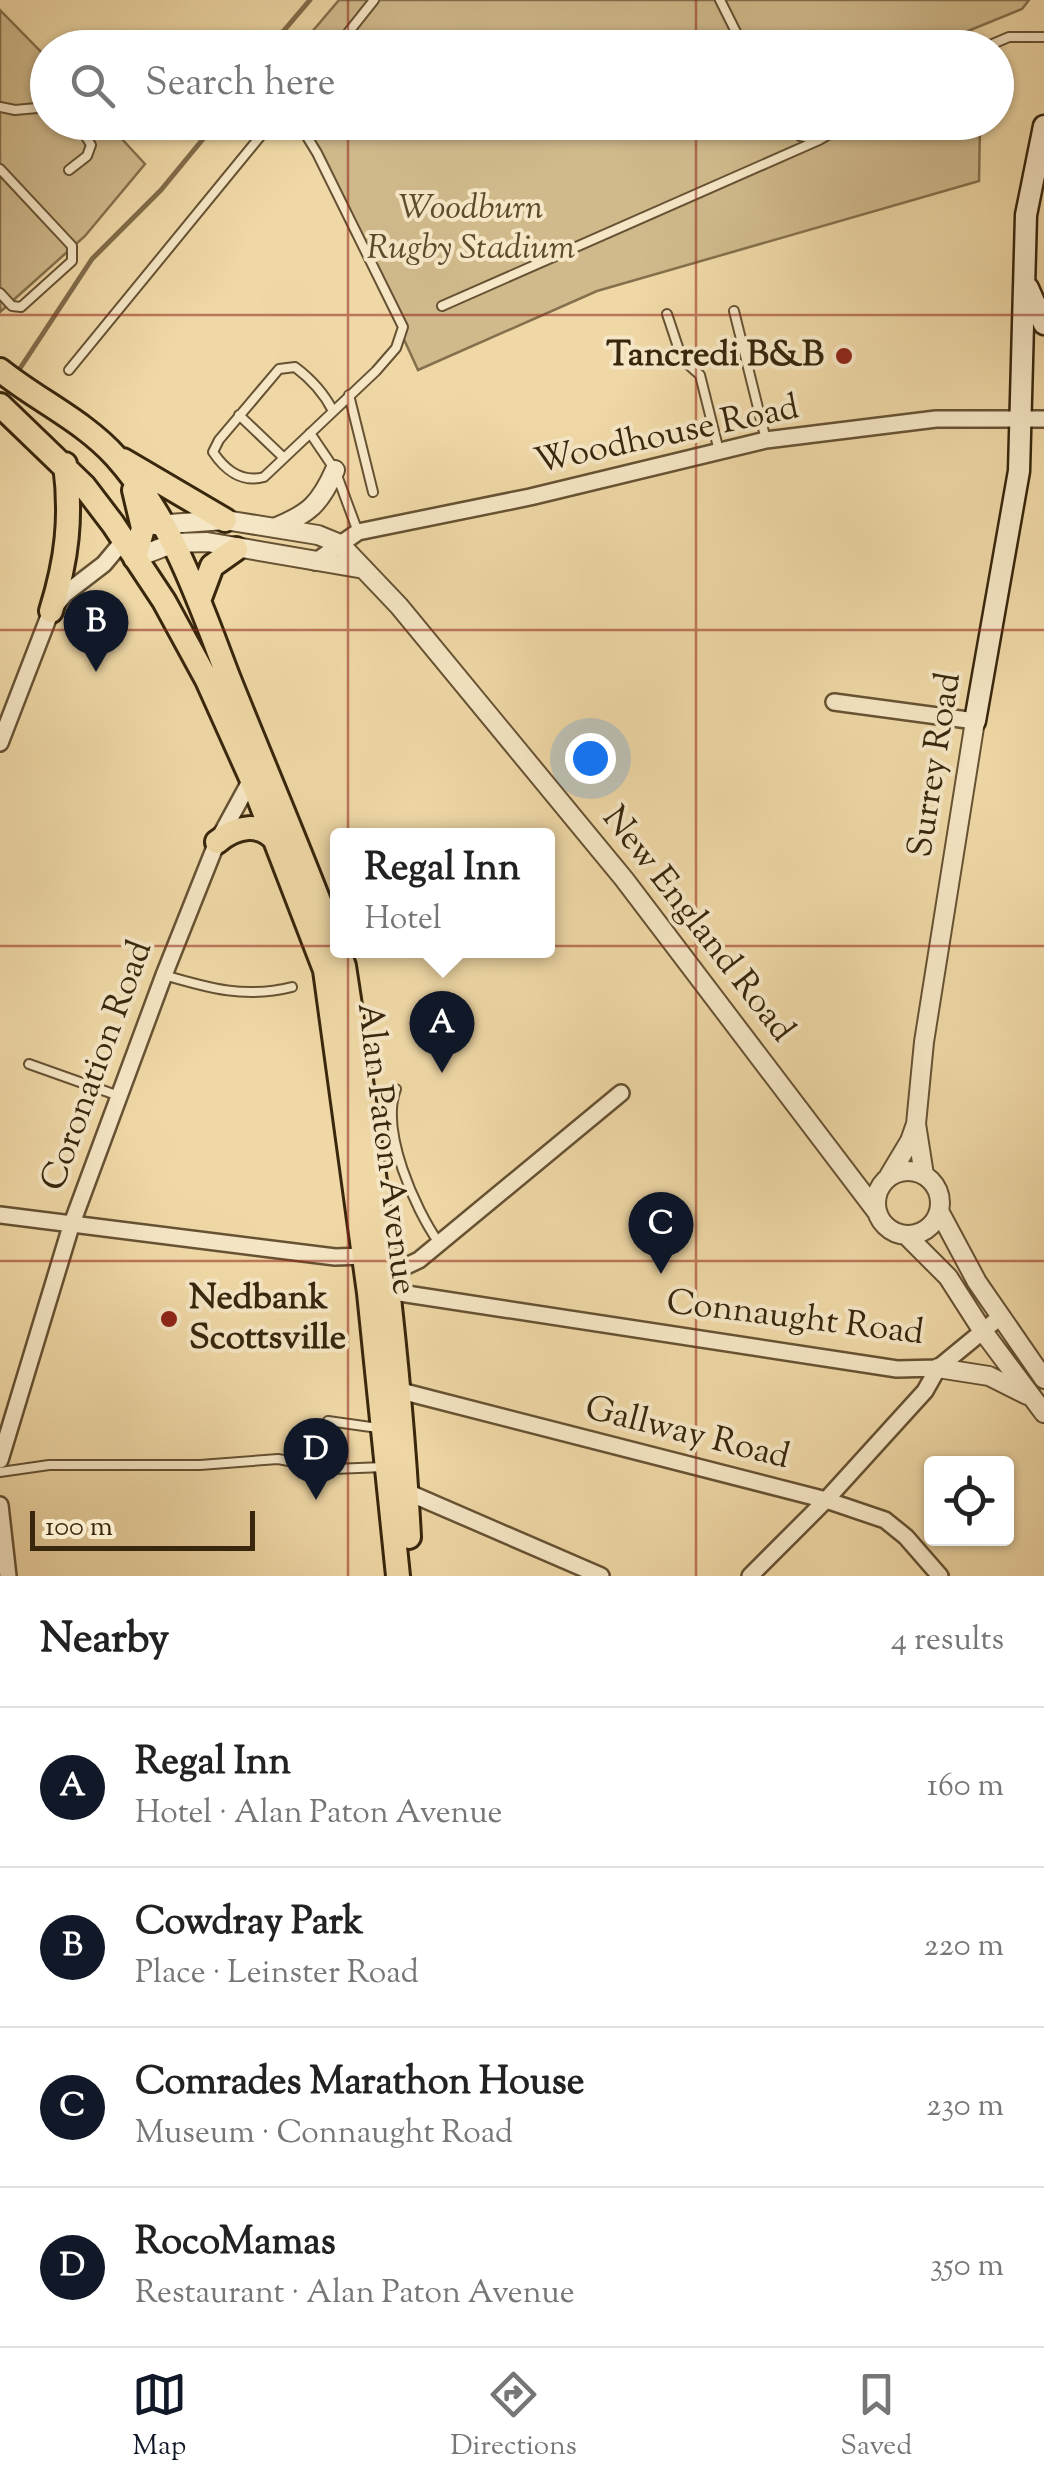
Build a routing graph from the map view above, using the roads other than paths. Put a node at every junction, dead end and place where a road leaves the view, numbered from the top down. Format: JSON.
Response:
{"nodes":[{"id":1,"x":374,"y":0,"type":"edge"},
{"id":2,"x":720,"y":0,"type":"edge"},
{"id":3,"x":350,"y":30,"type":"edge"},
{"id":4,"x":735,"y":30,"type":"edge"},
{"id":5,"x":1014,"y":36,"type":"edge"},
{"id":6,"x":1044,"y":36,"type":"edge"},
{"id":7,"x":0,"y":106,"type":"edge"},
{"id":8,"x":30,"y":109,"type":"edge"},
{"id":9,"x":1044,"y":126,"type":"edge"},
{"id":10,"x":89,"y":140,"type":"edge"},
{"id":11,"x":257,"y":140,"type":"edge"},
{"id":12,"x":309,"y":140,"type":"edge"},
{"id":13,"x":819,"y":140,"type":"edge"},
{"id":14,"x":0,"y":170,"type":"edge"},
{"id":15,"x":69,"y":170,"type":"dead end"},
{"id":16,"x":1026,"y":282,"type":"junction"},
{"id":17,"x":0,"y":293,"type":"edge"},
{"id":18,"x":442,"y":306,"type":"dead end"},
{"id":19,"x":734,"y":311,"type":"dead end"},
{"id":20,"x":667,"y":314,"type":"dead end"},
{"id":21,"x":1044,"y":324,"type":"edge"},
{"id":22,"x":0,"y":370,"type":"edge"},
{"id":23,"x":69,"y":370,"type":"dead end"},
{"id":24,"x":349,"y":395,"type":"junction"},
{"id":25,"x":5,"y":409,"type":"edge"},
{"id":26,"x":333,"y":411,"type":"junction"},
{"id":27,"x":239,"y":415,"type":"junction"},
{"id":28,"x":1033,"y":419,"type":"edge"},
{"id":29,"x":310,"y":433,"type":"junction"},
{"id":30,"x":766,"y":440,"type":"junction"},
{"id":31,"x":719,"y":450,"type":"junction"},
{"id":32,"x":115,"y":456,"type":"junction"},
{"id":33,"x":284,"y":458,"type":"junction"},
{"id":34,"x":65,"y":464,"type":"junction"},
{"id":35,"x":335,"y":470,"type":"junction"},
{"id":36,"x":373,"y":492,"type":"dead end"},
{"id":37,"x":225,"y":520,"type":"junction"},
{"id":38,"x":273,"y":528,"type":"junction"},
{"id":39,"x":358,"y":532,"type":"junction"},
{"id":40,"x":148,"y":538,"type":"junction"},
{"id":41,"x":340,"y":544,"type":"junction"},
{"id":42,"x":236,"y":549,"type":"junction"},
{"id":43,"x":316,"y":562,"type":"junction"},
{"id":44,"x":365,"y":570,"type":"junction"},
{"id":45,"x":200,"y":598,"type":"junction"},
{"id":46,"x":50,"y":610,"type":"junction"},
{"id":47,"x":834,"y":702,"type":"dead end"},
{"id":48,"x":975,"y":721,"type":"junction"},
{"id":49,"x":0,"y":743,"type":"edge"},
{"id":50,"x":258,"y":770,"type":"junction"},
{"id":51,"x":217,"y":842,"type":"junction"},
{"id":52,"x":279,"y":845,"type":"junction"},
{"id":53,"x":330,"y":931,"type":"edge"},
{"id":54,"x":341,"y":958,"type":"edge"},
{"id":55,"x":164,"y":974,"type":"junction"},
{"id":56,"x":292,"y":987,"type":"dead end"},
{"id":57,"x":30,"y":1064,"type":"dead end"},
{"id":58,"x":396,"y":1089,"type":"dead end"},
{"id":59,"x":621,"y":1094,"type":"dead end"},
{"id":60,"x":119,"y":1096,"type":"junction"},
{"id":61,"x":916,"y":1124,"type":"junction"},
{"id":62,"x":821,"y":1138,"type":"junction"},
{"id":63,"x":924,"y":1175,"type":"junction"},
{"id":64,"x":886,"y":1178,"type":"junction"},
{"id":65,"x":939,"y":1211,"type":"junction"},
{"id":66,"x":877,"y":1212,"type":"junction"},
{"id":67,"x":0,"y":1215,"type":"edge"},
{"id":68,"x":71,"y":1226,"type":"junction"},
{"id":69,"x":907,"y":1236,"type":"junction"},
{"id":70,"x":440,"y":1243,"type":"junction"},
{"id":71,"x":364,"y":1256,"type":"junction"},
{"id":72,"x":387,"y":1283,"type":"junction"},
{"id":73,"x":1000,"y":1318,"type":"junction"},
{"id":74,"x":982,"y":1330,"type":"junction"},
{"id":75,"x":938,"y":1368,"type":"junction"},
{"id":76,"x":1044,"y":1379,"type":"edge"},
{"id":77,"x":397,"y":1390,"type":"junction"},
{"id":78,"x":1032,"y":1397,"type":"junction"},
{"id":79,"x":1044,"y":1413,"type":"edge"},
{"id":80,"x":328,"y":1421,"type":"dead end"},
{"id":81,"x":382,"y":1429,"type":"junction"},
{"id":82,"x":310,"y":1445,"type":"dead end"},
{"id":83,"x":0,"y":1460,"type":"edge"},
{"id":84,"x":306,"y":1464,"type":"junction"},
{"id":85,"x":386,"y":1466,"type":"junction"},
{"id":86,"x":0,"y":1472,"type":"edge"},
{"id":87,"x":407,"y":1492,"type":"junction"},
{"id":88,"x":826,"y":1500,"type":"junction"},
{"id":89,"x":0,"y":1505,"type":"edge"},
{"id":90,"x":8,"y":1576,"type":"edge"},
{"id":91,"x":398,"y":1576,"type":"edge"},
{"id":92,"x":412,"y":1576,"type":"edge"},
{"id":93,"x":601,"y":1576,"type":"edge"},
{"id":94,"x":750,"y":1576,"type":"edge"},
{"id":95,"x":940,"y":1576,"type":"edge"}],
"edges":[{"from":1,"to":3,"type":"lane"},
{"from":2,"to":4,"type":"lane"},
{"from":5,"to":6,"type":"lane"},
{"from":7,"to":8,"type":"lane"},
{"from":9,"to":16,"type":"main road","name":"Surrey Road"},
{"from":10,"to":15,"type":"lane"},
{"from":11,"to":23,"type":"lane"},
{"from":12,"to":24,"type":"lane"},
{"from":13,"to":18,"type":"lane"},
{"from":14,"to":17,"type":"lane"},
{"from":16,"to":21,"type":"main road"},
{"from":16,"to":28,"type":"main road","name":"Surrey Road"},
{"from":19,"to":30,"type":"lane"},
{"from":20,"to":31,"type":"lane"},
{"from":22,"to":32,"type":"main road","name":"Alan Paton Avenue"},
{"from":24,"to":26,"type":"lane"},
{"from":24,"to":36,"type":"lane"},
{"from":25,"to":34,"type":"main road","name":"Alan Paton Avenue"},
{"from":26,"to":27,"type":"lane"},
{"from":26,"to":29,"type":"lane"},
{"from":27,"to":33,"type":"lane"},
{"from":27,"to":33,"type":"lane"},
{"from":28,"to":30,"type":"street","name":"Woodhouse Road"},
{"from":28,"to":48,"type":"main road","name":"Surrey Road"},
{"from":29,"to":33,"type":"lane"},
{"from":29,"to":35,"type":"lane"},
{"from":30,"to":31,"type":"street","name":"Woodhouse Road"},
{"from":31,"to":39,"type":"street","name":"Woodhouse Road"},
{"from":32,"to":37,"type":"main road"},
{"from":32,"to":40,"type":"main road","name":"Alan Paton Avenue"},
{"from":34,"to":40,"type":"main road","name":"Alan Paton Avenue"},
{"from":34,"to":46,"type":"main road"},
{"from":35,"to":38,"type":"street"},
{"from":35,"to":39,"type":"lane"},
{"from":37,"to":38,"type":"street"},
{"from":37,"to":40,"type":"street"},
{"from":38,"to":41,"type":"street"},
{"from":39,"to":41,"type":"street","name":"Woodhouse Road"},
{"from":40,"to":42,"type":"street"},
{"from":40,"to":45,"type":"main road","name":"Alan Paton Avenue"},
{"from":40,"to":46,"type":"street"},
{"from":40,"to":50,"type":"main road","name":"Alan Paton Avenue"},
{"from":41,"to":43,"type":"street","name":"Woodhouse Road"},
{"from":41,"to":44,"type":"street","name":"New England Road"},
{"from":42,"to":43,"type":"street"},
{"from":42,"to":45,"type":"main road"},
{"from":43,"to":44,"type":"street"},
{"from":44,"to":62,"type":"street","name":"New England Road"},
{"from":45,"to":50,"type":"main road","name":"Alan Paton Avenue"},
{"from":46,"to":49,"type":"street"},
{"from":47,"to":48,"type":"street"},
{"from":48,"to":61,"type":"street","name":"Surrey Road"},
{"from":50,"to":51,"type":"street","name":"Coronation Road"},
{"from":50,"to":52,"type":"main road","name":"Alan Paton Avenue"},
{"from":50,"to":53,"type":"main road","name":"Alan Paton Avenue"},
{"from":51,"to":52,"type":"main road"},
{"from":51,"to":55,"type":"street","name":"Coronation Road"},
{"from":52,"to":71,"type":"main road","name":"Alan Paton Avenue"},
{"from":54,"to":72,"type":"main road","name":"Alan Paton Avenue"},
{"from":55,"to":56,"type":"lane"},
{"from":55,"to":60,"type":"street","name":"Coronation Road"},
{"from":57,"to":60,"type":"lane"},
{"from":58,"to":70,"type":"lane"},
{"from":59,"to":70,"type":"street"},
{"from":60,"to":68,"type":"street","name":"Coronation Road"},
{"from":61,"to":63,"type":"street","name":"Surrey Road"},
{"from":61,"to":64,"type":"street","name":"Surrey Road"},
{"from":62,"to":64,"type":"street","name":"New England Road"},
{"from":62,"to":66,"type":"street","name":"New England Road"},
{"from":63,"to":64,"type":"street"},
{"from":63,"to":65,"type":"street"},
{"from":64,"to":66,"type":"street"},
{"from":65,"to":69,"type":"street"},
{"from":65,"to":73,"type":"street"},
{"from":66,"to":69,"type":"street"},
{"from":67,"to":68,"type":"street"},
{"from":68,"to":71,"type":"street"},
{"from":68,"to":83,"type":"street","name":"Coronation Road"},
{"from":69,"to":74,"type":"street"},
{"from":70,"to":72,"type":"street"},
{"from":71,"to":81,"type":"main road","name":"Alan Paton Avenue"},
{"from":72,"to":75,"type":"street","name":"Connaught Road"},
{"from":72,"to":77,"type":"main road","name":"Alan Paton Avenue"},
{"from":73,"to":74,"type":"street","name":"Connaught Road"},
{"from":73,"to":76,"type":"street"},
{"from":74,"to":75,"type":"street","name":"Connaught Road"},
{"from":74,"to":78,"type":"street"},
{"from":75,"to":78,"type":"street"},
{"from":75,"to":88,"type":"street"},
{"from":77,"to":87,"type":"main road","name":"Alan Paton Avenue"},
{"from":77,"to":88,"type":"street","name":"Gallway Road"},
{"from":78,"to":79,"type":"street"},
{"from":80,"to":81,"type":"lane"},
{"from":81,"to":85,"type":"main road","name":"Alan Paton Avenue"},
{"from":82,"to":84,"type":"lane"},
{"from":84,"to":85,"type":"lane"},
{"from":84,"to":86,"type":"lane"},
{"from":85,"to":91,"type":"main road","name":"Alan Paton Avenue"},
{"from":87,"to":92,"type":"main road","name":"Alan Paton Avenue"},
{"from":87,"to":93,"type":"street"},
{"from":88,"to":94,"type":"street"},
{"from":88,"to":95,"type":"street","name":"Gallway Road"},
{"from":89,"to":90,"type":"street"}]}
